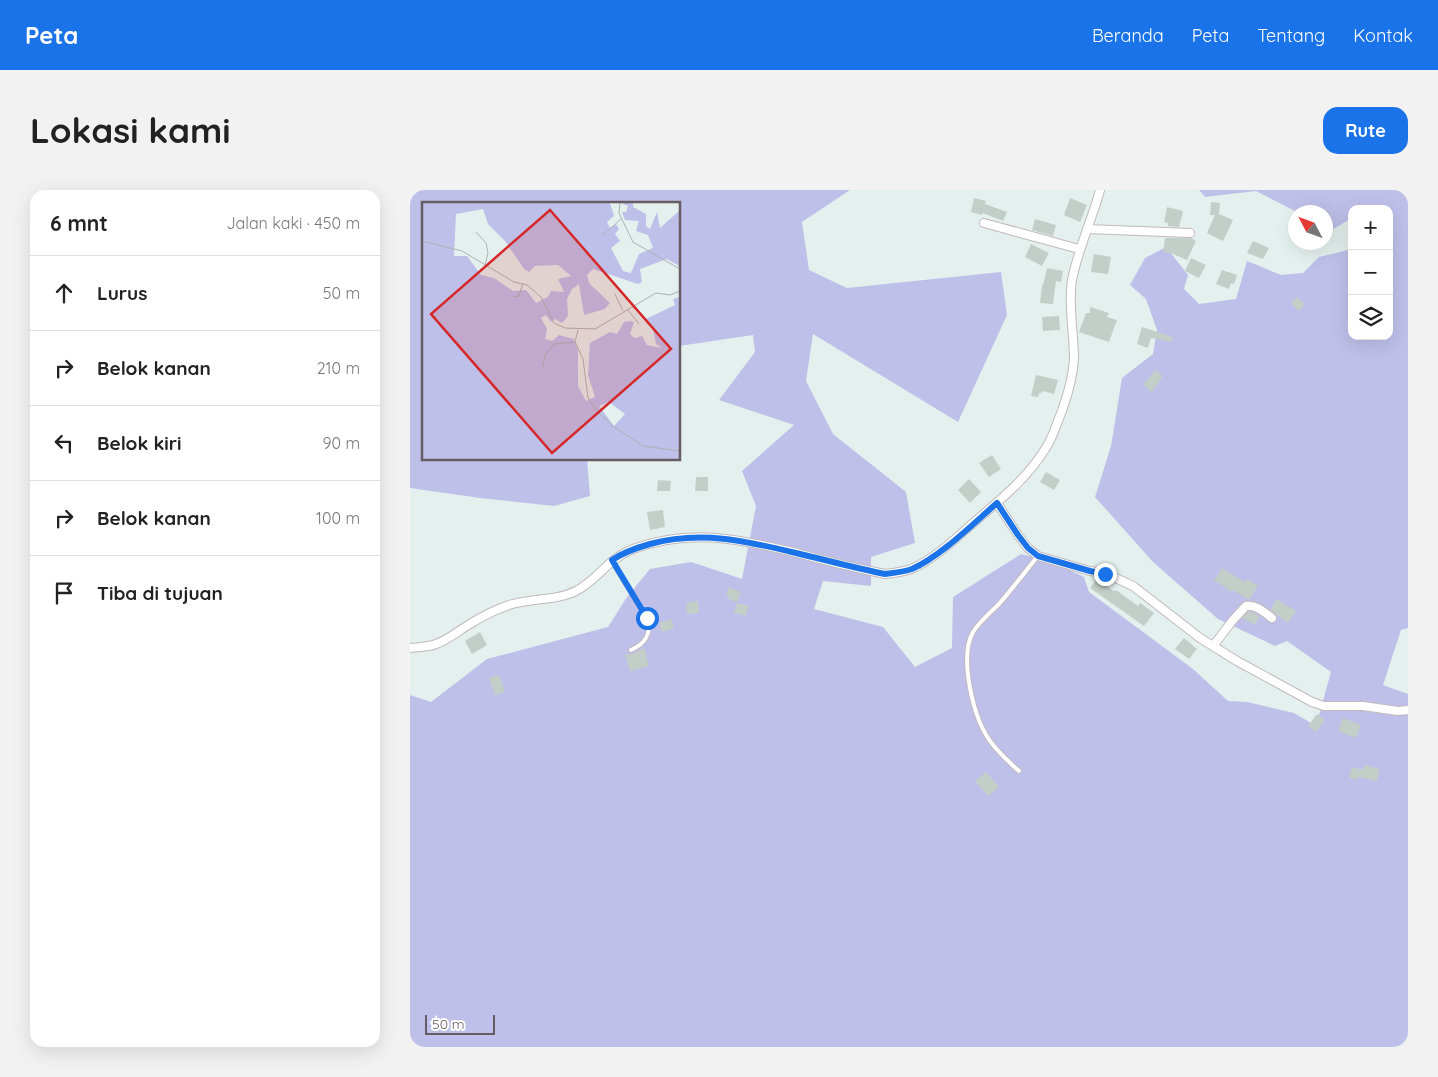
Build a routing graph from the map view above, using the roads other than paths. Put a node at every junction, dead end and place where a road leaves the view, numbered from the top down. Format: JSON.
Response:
{"nodes":[{"id":1,"x":1100,"y":190,"type":"edge"},
{"id":2,"x":984,"y":223,"type":"dead end"},
{"id":3,"x":1087,"y":229,"type":"junction"},
{"id":4,"x":1190,"y":233,"type":"dead end"},
{"id":5,"x":1079,"y":249,"type":"junction"},
{"id":6,"x":997,"y":503,"type":"junction"},
{"id":7,"x":1038,"y":556,"type":"junction"},
{"id":8,"x":612,"y":560,"type":"junction"},
{"id":9,"x":1272,"y":618,"type":"dead end"},
{"id":10,"x":1213,"y":646,"type":"junction"},
{"id":11,"x":410,"y":648,"type":"edge"},
{"id":12,"x":631,"y":650,"type":"dead end"},
{"id":13,"x":1408,"y":710,"type":"edge"},
{"id":14,"x":1019,"y":771,"type":"dead end"}],
"edges":[{"from":1,"to":3,"type":"street"},
{"from":2,"to":5,"type":"street"},
{"from":3,"to":4,"type":"street"},
{"from":3,"to":5,"type":"street"},
{"from":5,"to":6,"type":"street"},
{"from":6,"to":7,"type":"street"},
{"from":6,"to":8,"type":"street"},
{"from":7,"to":10,"type":"street"},
{"from":7,"to":14,"type":"lane"},
{"from":8,"to":11,"type":"street"},
{"from":8,"to":12,"type":"lane"},
{"from":9,"to":10,"type":"street"},
{"from":10,"to":13,"type":"street"}]}
